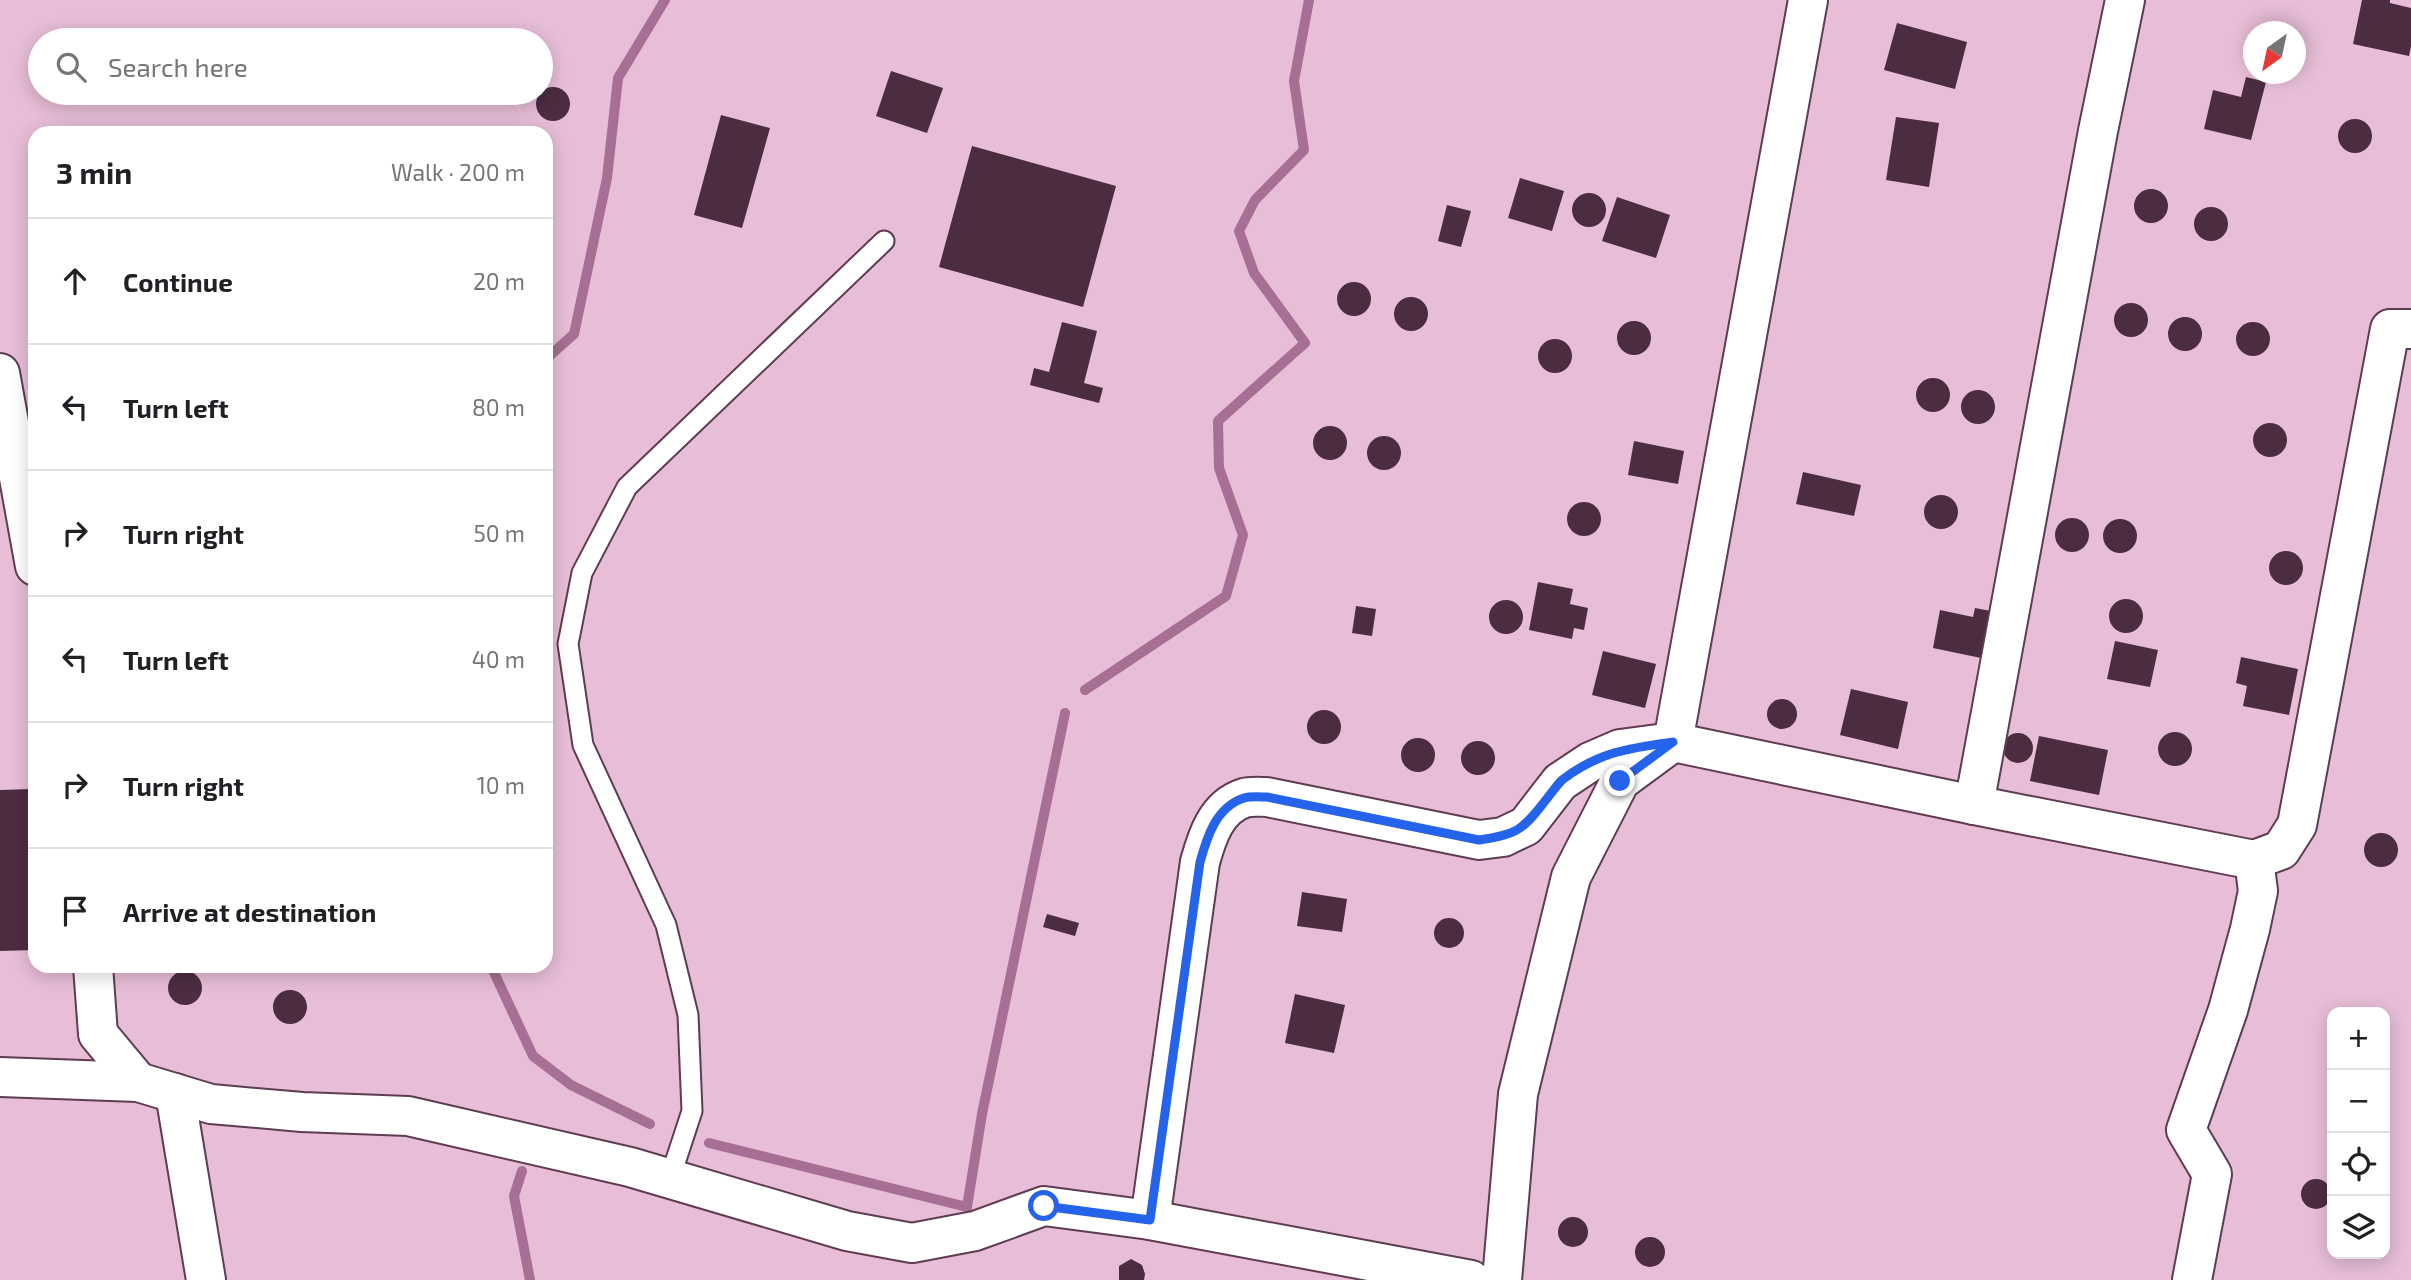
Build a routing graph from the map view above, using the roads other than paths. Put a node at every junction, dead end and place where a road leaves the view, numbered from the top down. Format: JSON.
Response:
{"nodes":[{"id":1,"x":1808,"y":0,"type":"edge"},
{"id":2,"x":2125,"y":0,"type":"edge"},
{"id":3,"x":884,"y":241,"type":"dead end"},
{"id":4,"x":2411,"y":329,"type":"edge"},
{"id":5,"x":0,"y":373,"type":"edge"},
{"id":6,"x":28,"y":527,"type":"edge"},
{"id":7,"x":1673,"y":742,"type":"junction"},
{"id":8,"x":1974,"y":805,"type":"junction"},
{"id":9,"x":2254,"y":860,"type":"junction"},
{"id":10,"x":94,"y":973,"type":"edge"},
{"id":11,"x":0,"y":1077,"type":"edge"},
{"id":12,"x":138,"y":1082,"type":"junction"},
{"id":13,"x":175,"y":1093,"type":"junction"},
{"id":14,"x":670,"y":1178,"type":"junction"},
{"id":15,"x":1150,"y":1220,"type":"junction"},
{"id":16,"x":206,"y":1280,"type":"edge"},
{"id":17,"x":1471,"y":1280,"type":"edge"},
{"id":18,"x":1502,"y":1280,"type":"edge"},
{"id":19,"x":2192,"y":1280,"type":"edge"}],
"edges":[{"from":1,"to":7,"type":"street"},
{"from":2,"to":8,"type":"street"},
{"from":3,"to":14,"type":"lane"},
{"from":4,"to":9,"type":"street"},
{"from":5,"to":6,"type":"street"},
{"from":7,"to":8,"type":"street"},
{"from":7,"to":15,"type":"street"},
{"from":7,"to":18,"type":"street"},
{"from":8,"to":9,"type":"street"},
{"from":9,"to":19,"type":"street"},
{"from":10,"to":12,"type":"street"},
{"from":11,"to":12,"type":"street"},
{"from":12,"to":13,"type":"street"},
{"from":13,"to":14,"type":"street"},
{"from":13,"to":16,"type":"street"},
{"from":14,"to":15,"type":"street"},
{"from":15,"to":17,"type":"street"}]}
